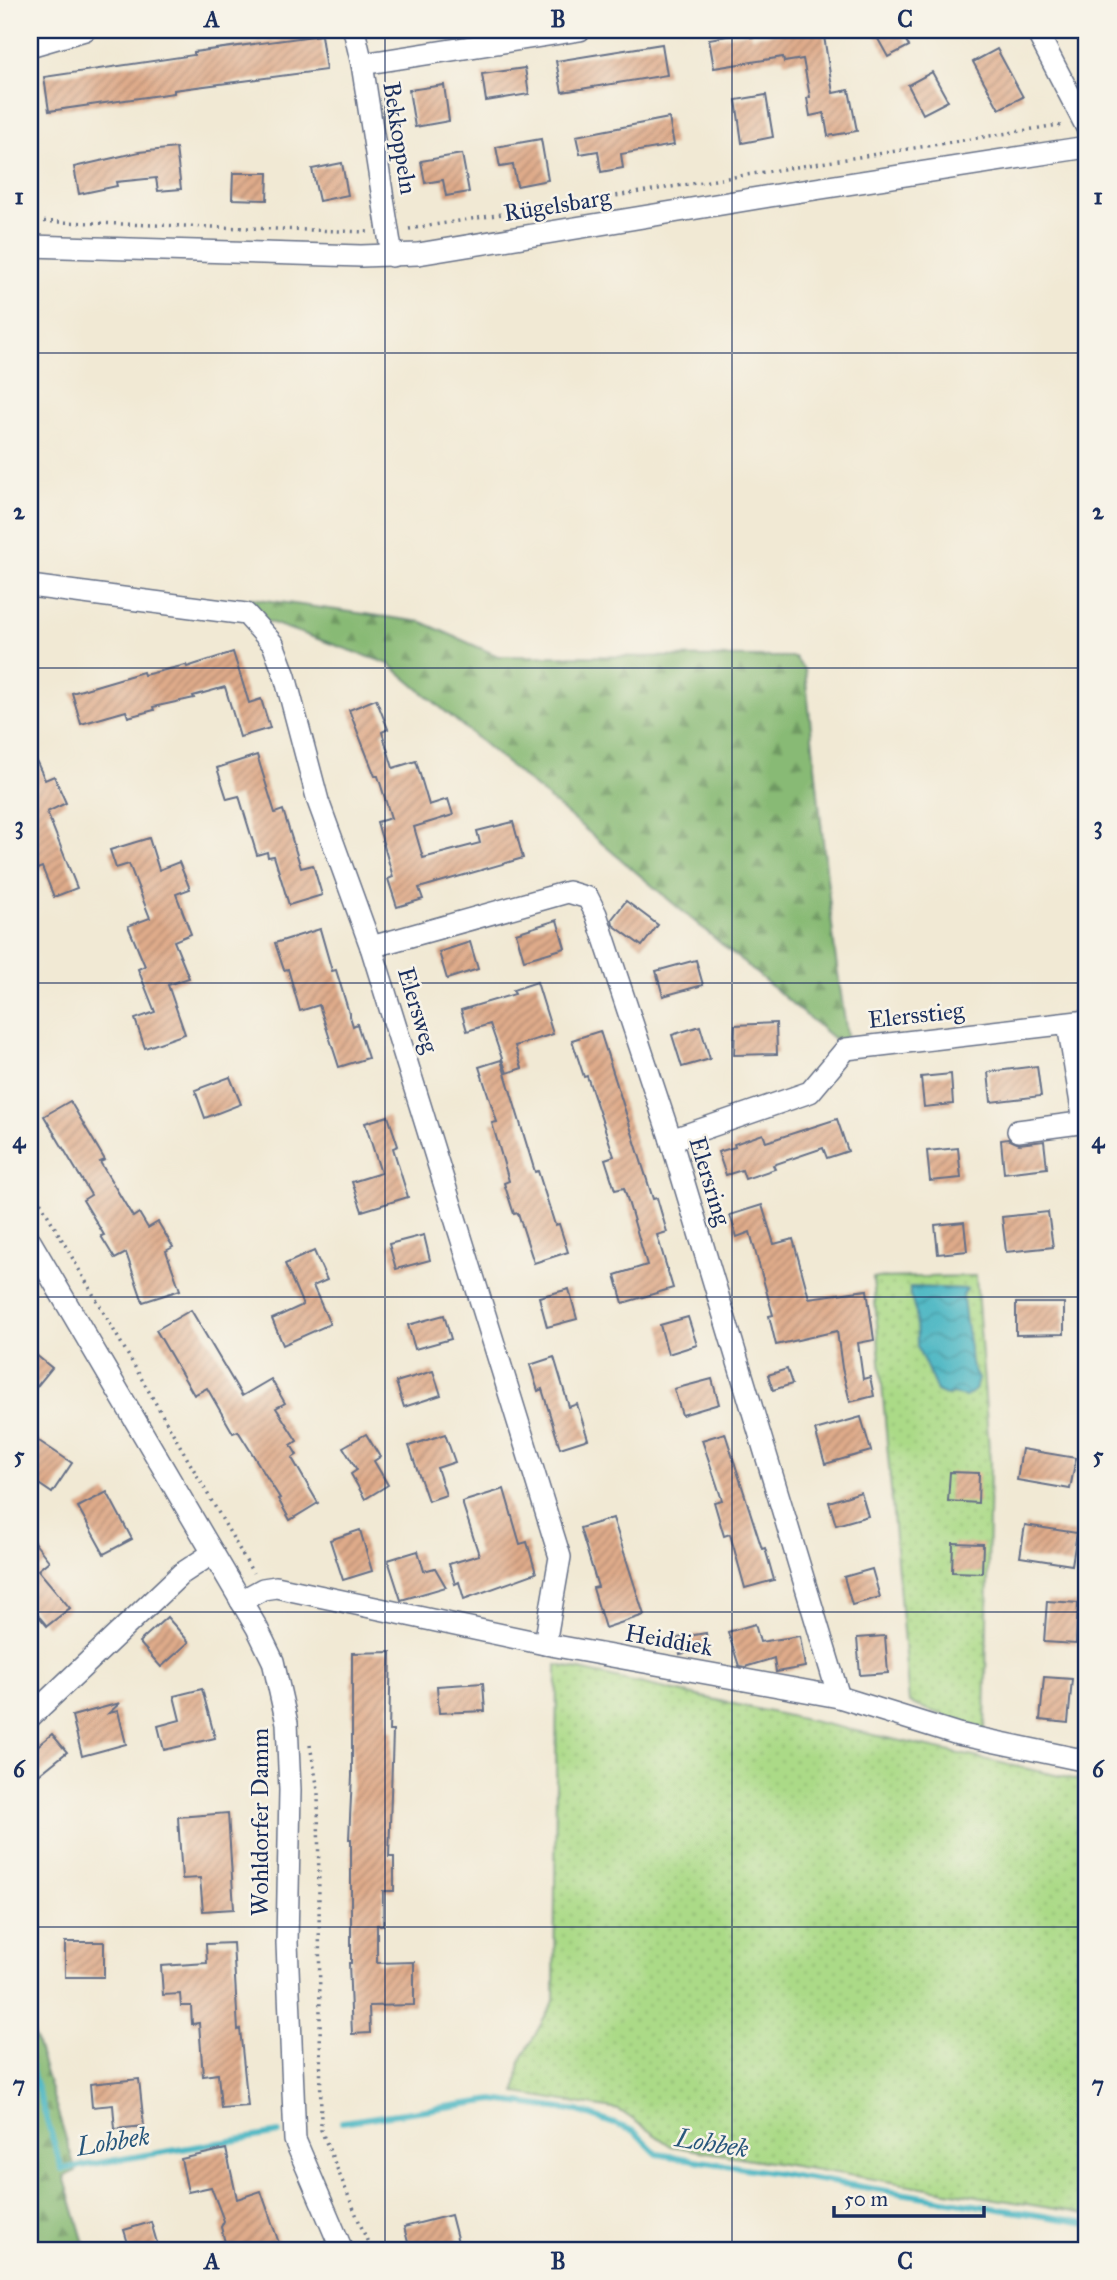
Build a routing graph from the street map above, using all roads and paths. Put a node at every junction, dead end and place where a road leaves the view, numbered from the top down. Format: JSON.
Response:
{"nodes":[{"id":1,"x":85,"y":30,"type":"edge"},
{"id":2,"x":354,"y":30,"type":"edge"},
{"id":3,"x":580,"y":30,"type":"edge"},
{"id":4,"x":1036,"y":30,"type":"edge"},
{"id":5,"x":30,"y":46,"type":"edge"},
{"id":6,"x":362,"y":64,"type":"junction"},
{"id":7,"x":1079,"y":129,"type":"edge"},
{"id":8,"x":1087,"y":147,"type":"edge"},
{"id":9,"x":30,"y":221,"type":"edge"},
{"id":10,"x":389,"y":233,"type":"junction"},
{"id":11,"x":30,"y":246,"type":"edge"},
{"id":12,"x":392,"y":256,"type":"junction"},
{"id":13,"x":30,"y":586,"type":"edge"},
{"id":14,"x":371,"y":947,"type":"junction"},
{"id":15,"x":1078,"y":1023,"type":"edge"},
{"id":16,"x":1086,"y":1122,"type":"edge"},
{"id":17,"x":1018,"y":1131,"type":"dead end"},
{"id":18,"x":671,"y":1140,"type":"junction"},
{"id":19,"x":30,"y":1184,"type":"edge"},
{"id":20,"x":30,"y":1241,"type":"edge"},
{"id":21,"x":213,"y":1553,"type":"junction"},
{"id":22,"x":263,"y":1589,"type":"junction"},
{"id":23,"x":241,"y":1601,"type":"junction"},
{"id":24,"x":545,"y":1644,"type":"junction"},
{"id":25,"x":839,"y":1697,"type":"junction"},
{"id":26,"x":30,"y":1717,"type":"edge"},
{"id":27,"x":309,"y":1737,"type":"dead end"},
{"id":28,"x":1087,"y":1761,"type":"edge"},
{"id":29,"x":342,"y":2250,"type":"edge"},
{"id":30,"x":371,"y":2250,"type":"edge"}],
"edges":[{"from":1,"to":5,"type":"street"},
{"from":2,"to":6,"type":"street","name":"Bekkoppeln"},
{"from":3,"to":6,"type":"street"},
{"from":4,"to":7,"type":"street"},
{"from":6,"to":10,"type":"street","name":"Bekkoppeln"},
{"from":7,"to":10,"type":"path"},
{"from":8,"to":12,"type":"street","name":"Rügelsbarg"},
{"from":9,"to":10,"type":"path"},
{"from":10,"to":12,"type":"street","name":"Bekkoppeln"},
{"from":11,"to":12,"type":"street","name":"Rügelsbarg"},
{"from":13,"to":14,"type":"street","name":"Elersweg"},
{"from":14,"to":18,"type":"street","name":"Elersring"},
{"from":14,"to":24,"type":"street","name":"Elersweg"},
{"from":15,"to":16,"type":"street","name":"Elersstieg"},
{"from":15,"to":18,"type":"street","name":"Elersstieg"},
{"from":16,"to":17,"type":"street"},
{"from":18,"to":25,"type":"street","name":"Elersring"},
{"from":19,"to":22,"type":"path"},
{"from":20,"to":21,"type":"street","name":"Wohldorfer Damm"},
{"from":21,"to":23,"type":"street","name":"Wohldorfer Damm"},
{"from":21,"to":26,"type":"street"},
{"from":22,"to":23,"type":"street"},
{"from":22,"to":24,"type":"street","name":"Heiddiek"},
{"from":23,"to":29,"type":"street","name":"Wohldorfer Damm"},
{"from":24,"to":25,"type":"street","name":"Heiddiek"},
{"from":25,"to":28,"type":"street","name":"Heiddiek"},
{"from":27,"to":30,"type":"path"}]}
